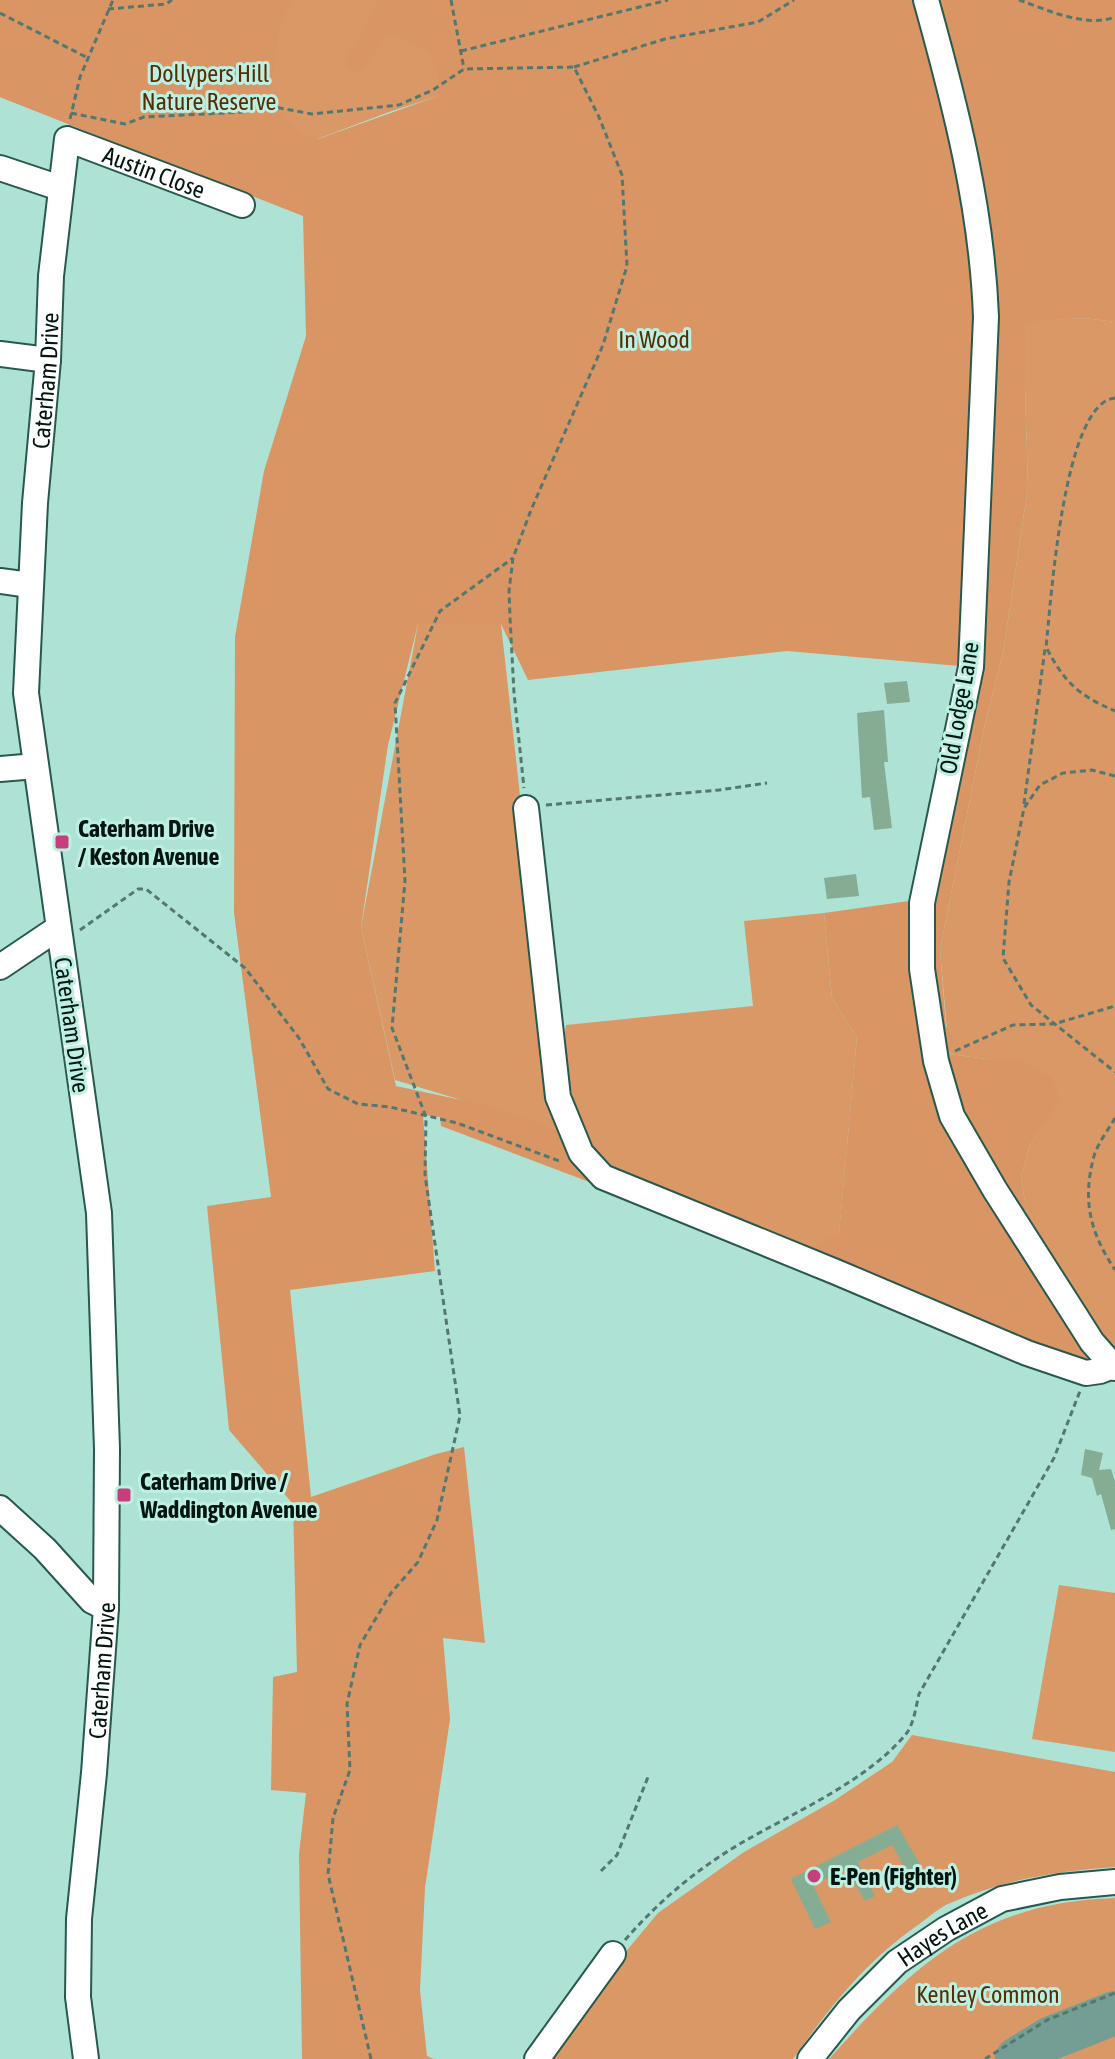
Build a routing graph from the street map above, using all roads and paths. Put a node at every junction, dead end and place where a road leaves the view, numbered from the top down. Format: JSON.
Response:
{"nodes":[{"id":1,"x":113,"y":0,"type":"edge"},
{"id":2,"x":172,"y":0,"type":"edge"},
{"id":3,"x":451,"y":0,"type":"edge"},
{"id":4,"x":668,"y":0,"type":"edge"},
{"id":5,"x":794,"y":0,"type":"edge"},
{"id":6,"x":926,"y":0,"type":"edge"},
{"id":7,"x":1019,"y":0,"type":"edge"},
{"id":8,"x":108,"y":9,"type":"junction"},
{"id":9,"x":0,"y":13,"type":"edge"},
{"id":10,"x":1115,"y":17,"type":"edge"},
{"id":11,"x":461,"y":51,"type":"junction"},
{"id":12,"x":88,"y":58,"type":"junction"},
{"id":13,"x":574,"y":67,"type":"junction"},
{"id":14,"x":464,"y":69,"type":"junction"},
{"id":15,"x":71,"y":113,"type":"junction"},
{"id":16,"x":67,"y":139,"type":"junction"},
{"id":17,"x":0,"y":168,"type":"edge"},
{"id":18,"x":60,"y":188,"type":"junction"},
{"id":19,"x":242,"y":205,"type":"dead end"},
{"id":20,"x":0,"y":354,"type":"edge"},
{"id":21,"x":48,"y":360,"type":"junction"},
{"id":22,"x":1115,"y":398,"type":"edge"},
{"id":23,"x":513,"y":558,"type":"junction"},
{"id":24,"x":0,"y":581,"type":"edge"},
{"id":25,"x":30,"y":585,"type":"junction"},
{"id":26,"x":1046,"y":647,"type":"junction"},
{"id":27,"x":1115,"y":711,"type":"edge"},
{"id":28,"x":36,"y":766,"type":"junction"},
{"id":29,"x":0,"y":769,"type":"edge"},
{"id":30,"x":1115,"y":776,"type":"edge"},
{"id":31,"x":767,"y":783,"type":"dead end"},
{"id":32,"x":526,"y":808,"type":"junction"},
{"id":33,"x":1024,"y":808,"type":"junction"},
{"id":34,"x":60,"y":937,"type":"junction"},
{"id":35,"x":0,"y":967,"type":"edge"},
{"id":36,"x":1115,"y":1006,"type":"edge"},
{"id":37,"x":1054,"y":1024,"type":"junction"},
{"id":38,"x":936,"y":1061,"type":"junction"},
{"id":39,"x":1115,"y":1072,"type":"edge"},
{"id":40,"x":426,"y":1117,"type":"junction"},
{"id":41,"x":1115,"y":1118,"type":"edge"},
{"id":42,"x":573,"y":1166,"type":"dead end"},
{"id":43,"x":1115,"y":1270,"type":"edge"},
{"id":44,"x":1114,"y":1367,"type":"edge"},
{"id":45,"x":1086,"y":1373,"type":"junction"},
{"id":46,"x":0,"y":1508,"type":"edge"},
{"id":47,"x":106,"y":1608,"type":"junction"},
{"id":48,"x":648,"y":1777,"type":"dead end"},
{"id":49,"x":601,"y":1871,"type":"dead end"},
{"id":50,"x":1115,"y":1882,"type":"edge"},
{"id":51,"x":613,"y":1954,"type":"joint"},
{"id":52,"x":1115,"y":1993,"type":"edge"},
{"id":53,"x":86,"y":2059,"type":"edge"},
{"id":54,"x":371,"y":2059,"type":"edge"},
{"id":55,"x":537,"y":2059,"type":"edge"},
{"id":56,"x":810,"y":2059,"type":"edge"},
{"id":57,"x":985,"y":2059,"type":"edge"}],
"edges":[{"from":1,"to":8,"type":"path"},
{"from":2,"to":8,"type":"path"},
{"from":3,"to":11,"type":"path"},
{"from":4,"to":11,"type":"path"},
{"from":5,"to":13,"type":"path"},
{"from":6,"to":38,"type":"street","name":"Old Lodge Lane"},
{"from":7,"to":10,"type":"path"},
{"from":8,"to":12,"type":"path"},
{"from":9,"to":12,"type":"path"},
{"from":11,"to":14,"type":"path"},
{"from":12,"to":15,"type":"path"},
{"from":13,"to":14,"type":"path"},
{"from":13,"to":23,"type":"path"},
{"from":14,"to":15,"type":"path"},
{"from":15,"to":16,"type":"path"},
{"from":16,"to":18,"type":"street","name":"Caterham Drive"},
{"from":16,"to":19,"type":"street","name":"Austin Close"},
{"from":17,"to":18,"type":"street"},
{"from":18,"to":21,"type":"street","name":"Caterham Drive"},
{"from":20,"to":21,"type":"street"},
{"from":21,"to":25,"type":"street","name":"Caterham Drive"},
{"from":22,"to":26,"type":"path"},
{"from":23,"to":32,"type":"path"},
{"from":23,"to":40,"type":"path"},
{"from":24,"to":25,"type":"street"},
{"from":25,"to":28,"type":"street","name":"Caterham Drive"},
{"from":26,"to":27,"type":"path"},
{"from":26,"to":33,"type":"path"},
{"from":28,"to":29,"type":"street"},
{"from":28,"to":34,"type":"street","name":"Caterham Drive"},
{"from":30,"to":33,"type":"path"},
{"from":31,"to":32,"type":"path"},
{"from":32,"to":45,"type":"street"},
{"from":33,"to":37,"type":"path"},
{"from":34,"to":35,"type":"street"},
{"from":34,"to":40,"type":"path"},
{"from":34,"to":47,"type":"street","name":"Caterham Drive"},
{"from":36,"to":37,"type":"path"},
{"from":37,"to":38,"type":"path"},
{"from":37,"to":39,"type":"path"},
{"from":38,"to":44,"type":"street","name":"Old Lodge Lane"},
{"from":40,"to":42,"type":"path"},
{"from":40,"to":54,"type":"path"},
{"from":41,"to":43,"type":"path"},
{"from":44,"to":45,"type":"street"},
{"from":45,"to":51,"type":"path"},
{"from":46,"to":47,"type":"street"},
{"from":47,"to":53,"type":"street","name":"Caterham Drive"},
{"from":48,"to":49,"type":"path"},
{"from":50,"to":56,"type":"street","name":"Hayes Lane"},
{"from":51,"to":55,"type":"street"},
{"from":52,"to":57,"type":"path"}]}
